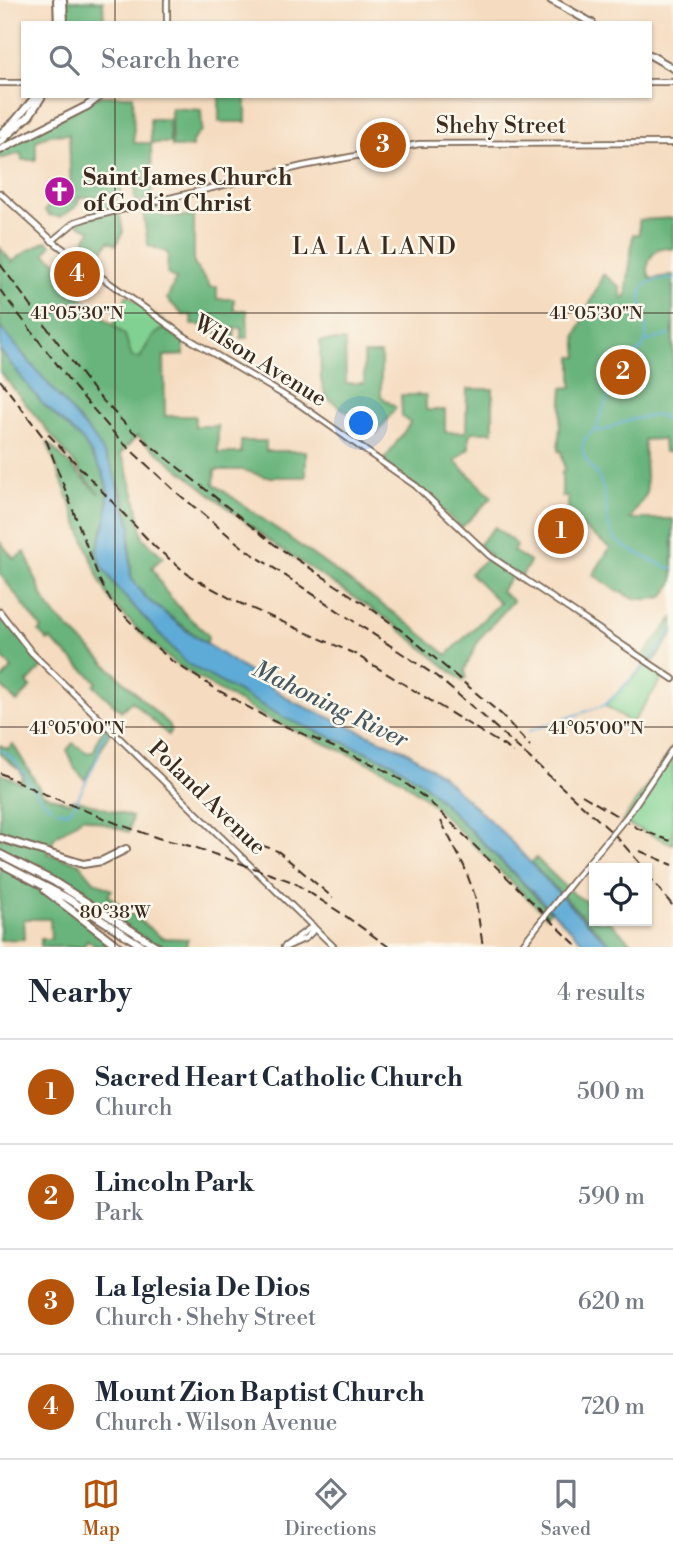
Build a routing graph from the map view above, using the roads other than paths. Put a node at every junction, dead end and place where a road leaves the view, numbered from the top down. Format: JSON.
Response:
{"nodes":[{"id":1,"x":57,"y":0,"type":"edge"},
{"id":2,"x":64,"y":0,"type":"edge"},
{"id":3,"x":167,"y":0,"type":"edge"},
{"id":4,"x":551,"y":0,"type":"edge"},
{"id":5,"x":58,"y":21,"type":"edge"},
{"id":6,"x":64,"y":21,"type":"edge"},
{"id":7,"x":167,"y":21,"type":"edge"},
{"id":8,"x":588,"y":21,"type":"edge"},
{"id":9,"x":652,"y":56,"type":"edge"},
{"id":10,"x":673,"y":68,"type":"edge"},
{"id":11,"x":652,"y":82,"type":"edge"},
{"id":12,"x":673,"y":82,"type":"edge"},
{"id":13,"x":0,"y":83,"type":"edge"},
{"id":14,"x":21,"y":83,"type":"edge"},
{"id":15,"x":34,"y":98,"type":"edge"},
{"id":16,"x":41,"y":98,"type":"edge"},
{"id":17,"x":98,"y":98,"type":"edge"},
{"id":18,"x":0,"y":134,"type":"edge"},
{"id":19,"x":0,"y":142,"type":"edge"},
{"id":20,"x":673,"y":143,"type":"edge"},
{"id":21,"x":0,"y":150,"type":"edge"},
{"id":22,"x":0,"y":193,"type":"edge"},
{"id":23,"x":52,"y":241,"type":"junction"},
{"id":24,"x":0,"y":612,"type":"edge"},
{"id":25,"x":673,"y":679,"type":"edge"},
{"id":26,"x":673,"y":748,"type":"edge"},
{"id":27,"x":0,"y":838,"type":"edge"},
{"id":28,"x":126,"y":849,"type":"dead end"},
{"id":29,"x":0,"y":854,"type":"edge"},
{"id":30,"x":0,"y":863,"type":"edge"},
{"id":31,"x":23,"y":875,"type":"junction"},
{"id":32,"x":314,"y":928,"type":"junction"},
{"id":33,"x":119,"y":947,"type":"edge"},
{"id":34,"x":144,"y":947,"type":"edge"},
{"id":35,"x":158,"y":947,"type":"edge"},
{"id":36,"x":285,"y":947,"type":"edge"},
{"id":37,"x":334,"y":947,"type":"edge"},
{"id":38,"x":521,"y":947,"type":"edge"}],
"edges":[{"from":1,"to":5,"type":"highway"},
{"from":2,"to":6,"type":"highway"},
{"from":3,"to":7,"type":"main road"},
{"from":4,"to":8,"type":"highway"},
{"from":9,"to":10,"type":"highway"},
{"from":11,"to":12,"type":"main road"},
{"from":13,"to":14,"type":"main road"},
{"from":15,"to":18,"type":"highway"},
{"from":16,"to":19,"type":"highway"},
{"from":17,"to":21,"type":"highway"},
{"from":20,"to":23,"type":"main road","name":"Shehy Street"},
{"from":22,"to":23,"type":"main road","name":"Wilson Avenue"},
{"from":23,"to":25,"type":"main road","name":"Wilson Avenue"},
{"from":24,"to":32,"type":"main road","name":"Poland Avenue"},
{"from":26,"to":38,"type":"main road","bridge":true},
{"from":27,"to":28,"type":"highway"},
{"from":29,"to":35,"type":"highway"},
{"from":30,"to":31,"type":"highway"},
{"from":31,"to":33,"type":"highway"},
{"from":31,"to":34,"type":"highway"},
{"from":32,"to":36,"type":"main road"},
{"from":32,"to":36,"type":"main road"},
{"from":32,"to":37,"type":"main road","name":"Poland Avenue"}]}
